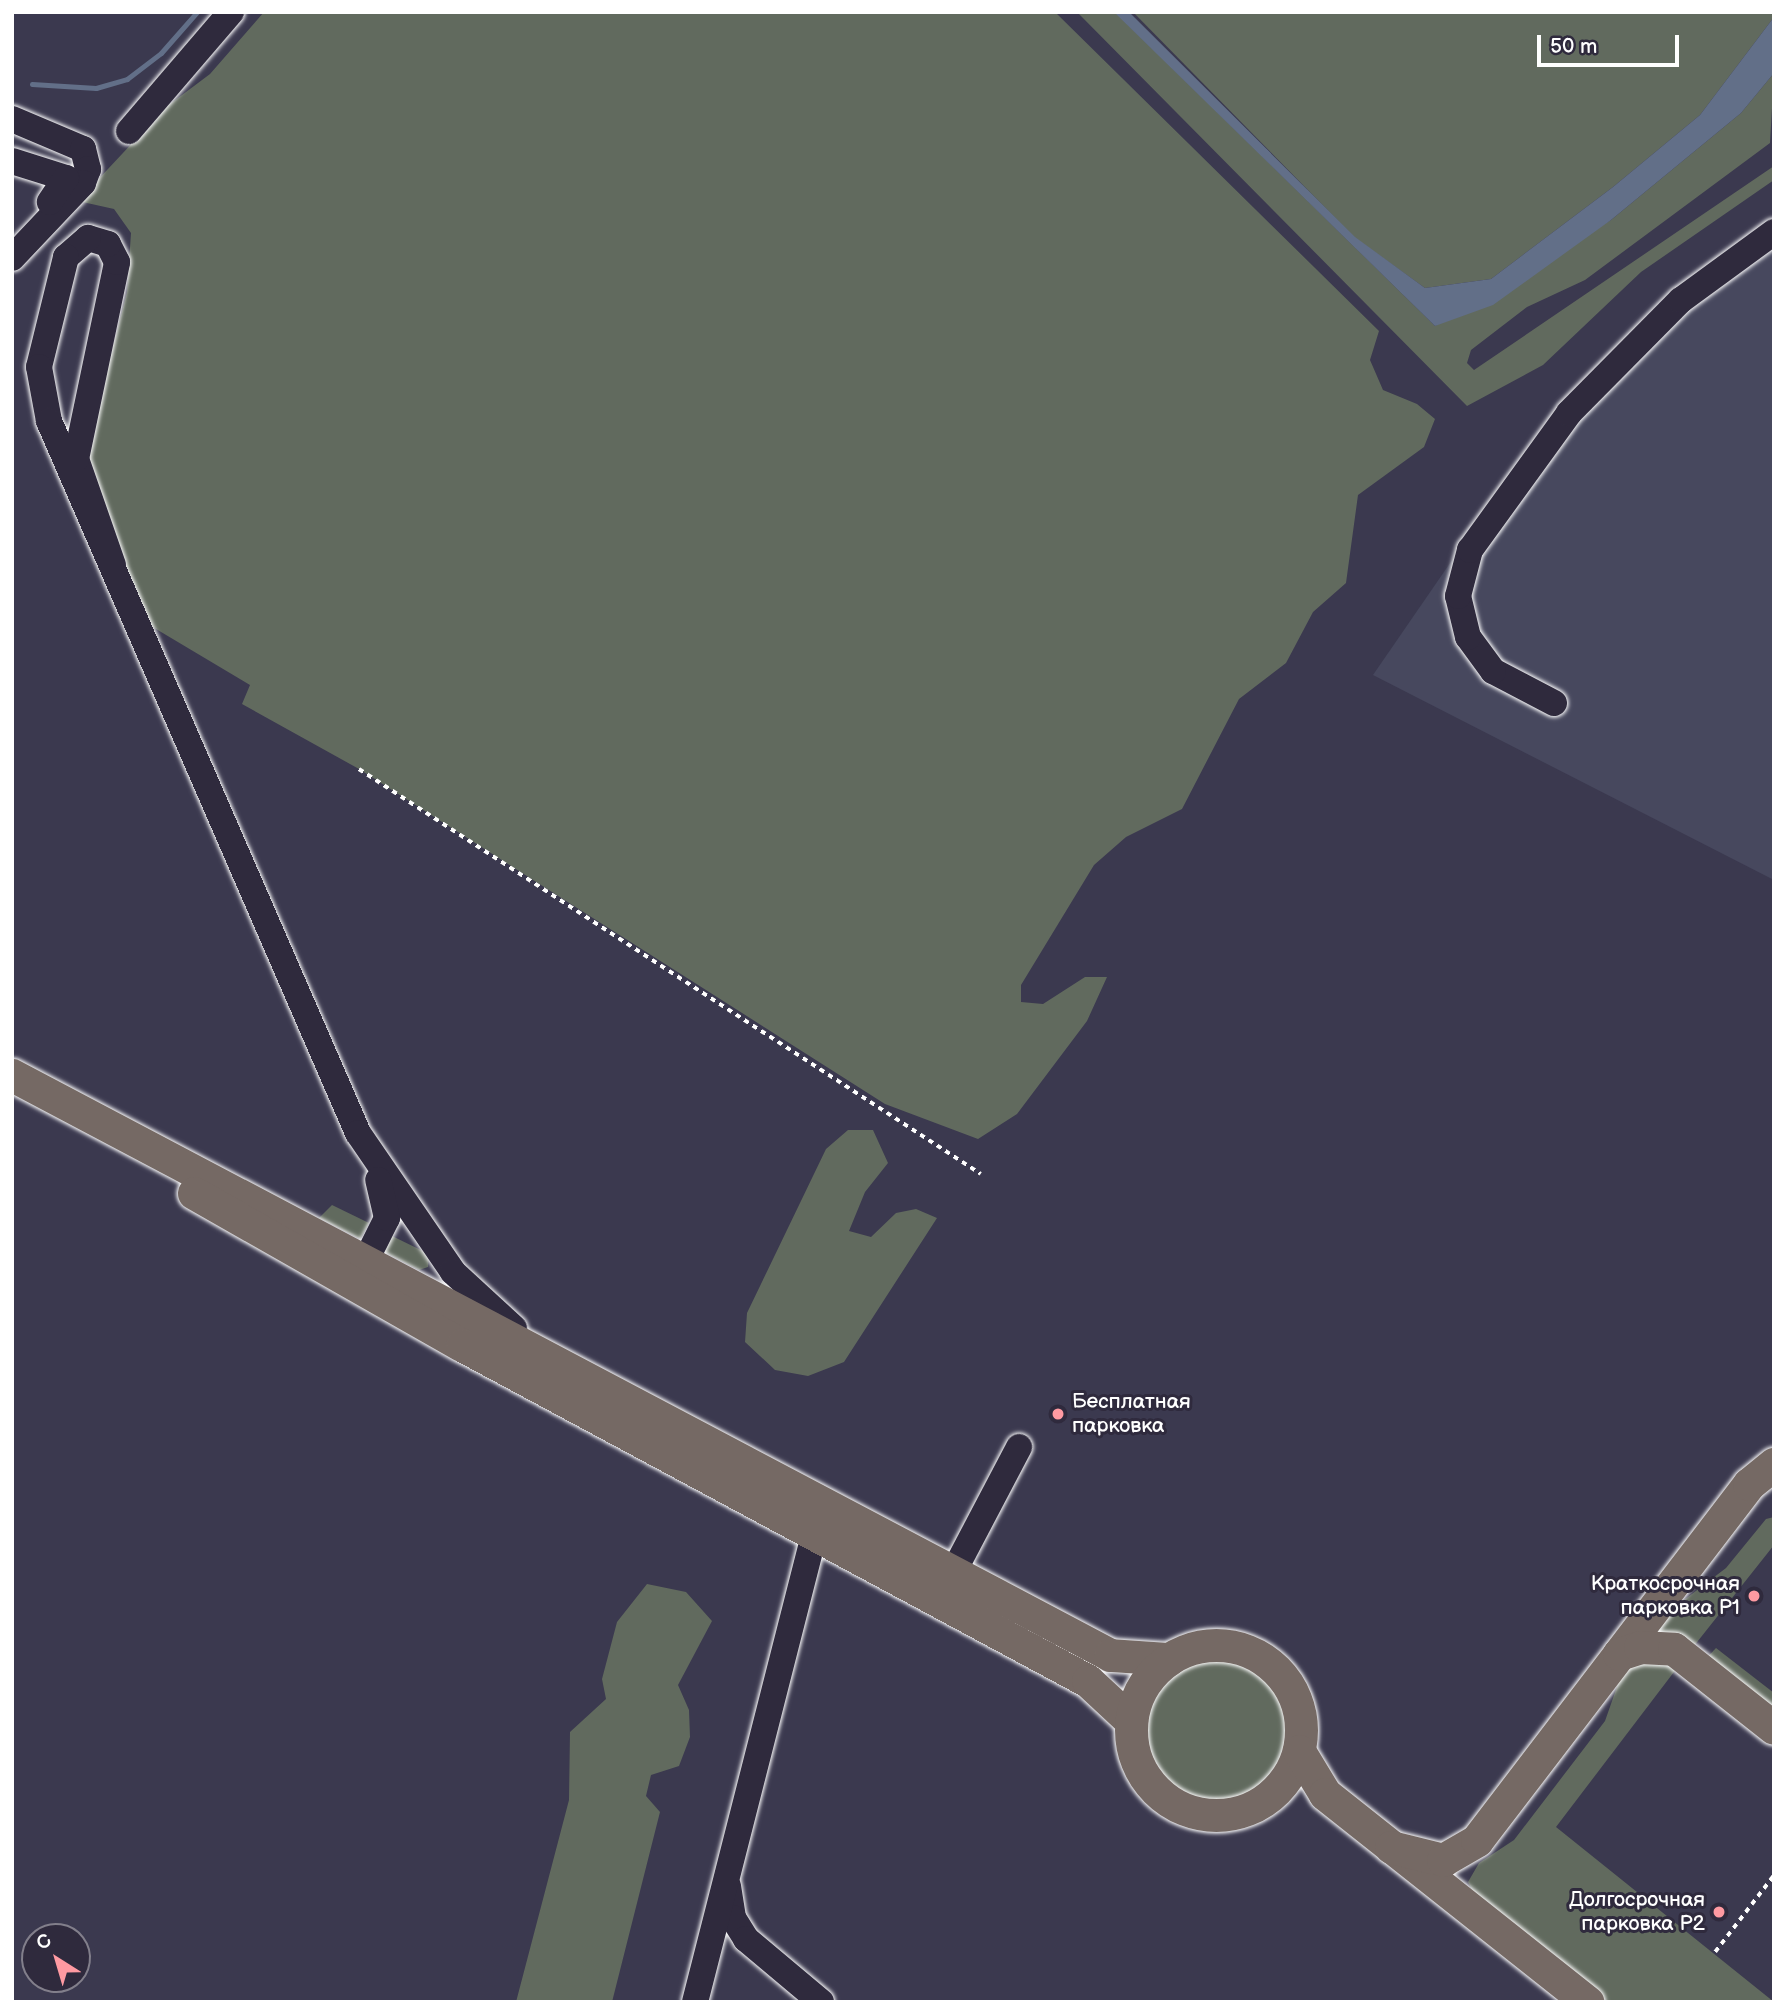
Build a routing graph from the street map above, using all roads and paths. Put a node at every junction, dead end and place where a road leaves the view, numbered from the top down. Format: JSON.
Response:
{"nodes":[{"id":1,"x":231,"y":12,"type":"edge"},
{"id":2,"x":12,"y":119,"type":"edge"},
{"id":3,"x":129,"y":131,"type":"dead end"},
{"id":4,"x":12,"y":161,"type":"edge"},
{"id":5,"x":1774,"y":232,"type":"edge"},
{"id":6,"x":12,"y":242,"type":"edge"},
{"id":7,"x":12,"y":258,"type":"edge"},
{"id":8,"x":113,"y":565,"type":"junction"},
{"id":9,"x":1554,"y":703,"type":"dead end"},
{"id":10,"x":359,"y":769,"type":"dead end"},
{"id":11,"x":12,"y":1074,"type":"edge"},
{"id":12,"x":12,"y":1089,"type":"edge"},
{"id":13,"x":358,"y":1133,"type":"junction"},
{"id":14,"x":981,"y":1174,"type":"dead end"},
{"id":15,"x":367,"y":1258,"type":"junction"},
{"id":16,"x":481,"y":1311,"type":"junction"},
{"id":17,"x":462,"y":1345,"type":"junction"},
{"id":18,"x":1019,"y":1447,"type":"dead end"},
{"id":19,"x":1774,"y":1464,"type":"edge"},
{"id":20,"x":814,"y":1534,"type":"junction"},
{"id":21,"x":954,"y":1571,"type":"junction"},
{"id":22,"x":1619,"y":1654,"type":"junction"},
{"id":23,"x":1169,"y":1659,"type":"junction"},
{"id":24,"x":1131,"y":1721,"type":"junction"},
{"id":25,"x":1774,"y":1728,"type":"edge"},
{"id":26,"x":1299,"y":1751,"type":"junction"},
{"id":27,"x":1325,"y":1794,"type":"junction"},
{"id":28,"x":1273,"y":1795,"type":"junction"},
{"id":29,"x":1391,"y":1847,"type":"junction"},
{"id":30,"x":728,"y":1872,"type":"junction"},
{"id":31,"x":1774,"y":1875,"type":"edge"},
{"id":32,"x":1715,"y":1952,"type":"dead end"},
{"id":33,"x":695,"y":2002,"type":"edge"},
{"id":34,"x":821,"y":2002,"type":"edge"},
{"id":35,"x":1587,"y":2002,"type":"edge"}],
"edges":[{"from":1,"to":3,"type":"street"},
{"from":2,"to":7,"type":"street"},
{"from":4,"to":6,"type":"street"},
{"from":5,"to":9,"type":"street"},
{"from":8,"to":8,"type":"street"},
{"from":8,"to":13,"type":"street"},
{"from":10,"to":14,"type":"path"},
{"from":11,"to":15,"type":"main road"},
{"from":12,"to":17,"type":"main road"},
{"from":13,"to":15,"type":"street"},
{"from":13,"to":16,"type":"street"},
{"from":15,"to":16,"type":"main road"},
{"from":16,"to":17,"type":"main road"},
{"from":16,"to":21,"type":"main road"},
{"from":17,"to":20,"type":"main road"},
{"from":18,"to":21,"type":"street"},
{"from":19,"to":22,"type":"main road"},
{"from":20,"to":24,"type":"main road"},
{"from":20,"to":30,"type":"street"},
{"from":21,"to":23,"type":"main road"},
{"from":22,"to":25,"type":"main road"},
{"from":22,"to":29,"type":"main road"},
{"from":23,"to":24,"type":"main road"},
{"from":23,"to":26,"type":"main road"},
{"from":24,"to":28,"type":"main road"},
{"from":26,"to":27,"type":"main road"},
{"from":26,"to":28,"type":"main road"},
{"from":27,"to":28,"type":"main road"},
{"from":27,"to":29,"type":"main road"},
{"from":29,"to":35,"type":"main road"},
{"from":30,"to":33,"type":"street"},
{"from":30,"to":34,"type":"street"},
{"from":31,"to":32,"type":"path"}]}
